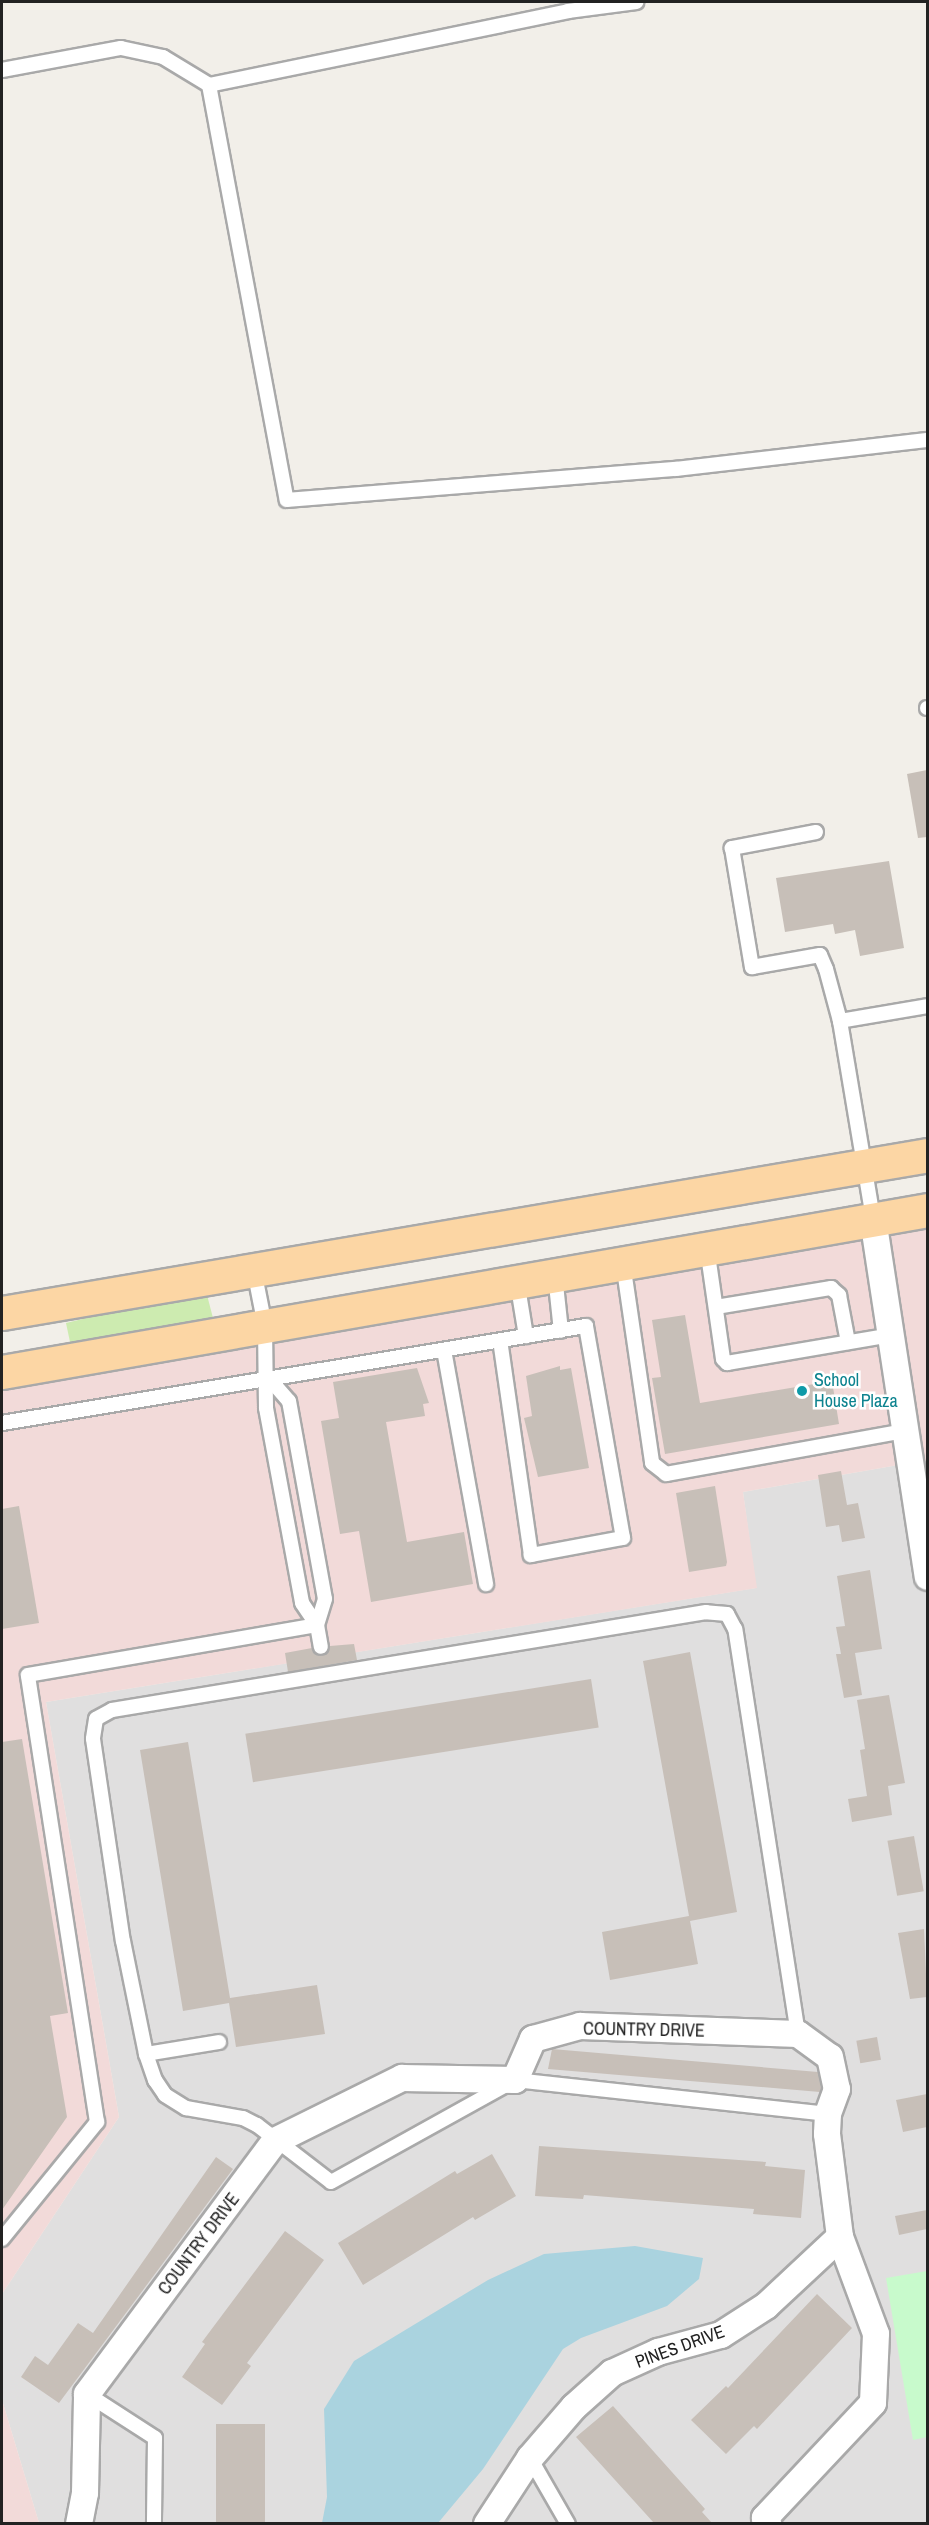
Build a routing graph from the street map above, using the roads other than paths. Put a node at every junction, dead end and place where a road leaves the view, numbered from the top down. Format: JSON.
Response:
{"nodes":[{"id":1,"x":636,"y":2,"type":"edge"},
{"id":2,"x":2,"y":70,"type":"edge"},
{"id":3,"x":209,"y":86,"type":"junction"},
{"id":4,"x":927,"y":440,"type":"edge"},
{"id":5,"x":816,"y":832,"type":"dead end"},
{"id":6,"x":927,"y":1006,"type":"edge"},
{"id":7,"x":840,"y":1021,"type":"junction"},
{"id":8,"x":927,"y":1155,"type":"edge"},
{"id":9,"x":863,"y":1166,"type":"junction"},
{"id":10,"x":927,"y":1210,"type":"edge"},
{"id":11,"x":873,"y":1219,"type":"junction"},
{"id":12,"x":707,"y":1248,"type":"junction"},
{"id":13,"x":623,"y":1263,"type":"junction"},
{"id":14,"x":254,"y":1270,"type":"junction"},
{"id":15,"x":555,"y":1275,"type":"junction"},
{"id":16,"x":517,"y":1281,"type":"junction"},
{"id":17,"x":716,"y":1307,"type":"junction"},
{"id":18,"x":2,"y":1313,"type":"edge"},
{"id":19,"x":265,"y":1326,"type":"junction"},
{"id":20,"x":561,"y":1331,"type":"junction"},
{"id":21,"x":891,"y":1335,"type":"junction"},
{"id":22,"x":526,"y":1336,"type":"junction"},
{"id":23,"x":500,"y":1341,"type":"junction"},
{"id":24,"x":848,"y":1342,"type":"junction"},
{"id":25,"x":444,"y":1350,"type":"junction"},
{"id":26,"x":2,"y":1372,"type":"edge"},
{"id":27,"x":267,"y":1377,"type":"junction"},
{"id":28,"x":2,"y":1423,"type":"edge"},
{"id":29,"x":905,"y":1431,"type":"junction"},
{"id":30,"x":308,"y":1509,"type":"junction"},
{"id":31,"x":286,"y":1513,"type":"junction"},
{"id":32,"x":927,"y":1577,"type":"edge"},
{"id":33,"x":486,"y":1584,"type":"dead end"},
{"id":34,"x":317,"y":1625,"type":"junction"},
{"id":35,"x":321,"y":1647,"type":"dead end"},
{"id":36,"x":798,"y":2034,"type":"junction"},
{"id":37,"x":219,"y":2042,"type":"dead end"},
{"id":38,"x":146,"y":2054,"type":"junction"},
{"id":39,"x":515,"y":2080,"type":"junction"},
{"id":40,"x":828,"y":2114,"type":"junction"},
{"id":41,"x":275,"y":2141,"type":"junction"},
{"id":42,"x":840,"y":2237,"type":"junction"},
{"id":43,"x":2,"y":2239,"type":"edge"},
{"id":44,"x":87,"y":2394,"type":"junction"},
{"id":45,"x":530,"y":2458,"type":"junction"},
{"id":46,"x":79,"y":2523,"type":"edge"},
{"id":47,"x":154,"y":2523,"type":"edge"},
{"id":48,"x":487,"y":2523,"type":"edge"},
{"id":49,"x":568,"y":2523,"type":"edge"},
{"id":50,"x":768,"y":2523,"type":"edge"}],
"edges":[{"from":1,"to":3,"type":"lane"},
{"from":2,"to":3,"type":"lane"},
{"from":3,"to":4,"type":"lane"},
{"from":5,"to":7,"type":"lane"},
{"from":6,"to":7,"type":"lane"},
{"from":7,"to":9,"type":"lane"},
{"from":8,"to":9,"type":"main road"},
{"from":9,"to":11,"type":"lane"},
{"from":9,"to":14,"type":"main road"},
{"from":10,"to":11,"type":"main road"},
{"from":11,"to":12,"type":"main road"},
{"from":11,"to":21,"type":"street"},
{"from":12,"to":13,"type":"main road"},
{"from":12,"to":17,"type":"lane"},
{"from":13,"to":15,"type":"main road"},
{"from":13,"to":29,"type":"lane"},
{"from":14,"to":18,"type":"main road"},
{"from":14,"to":19,"type":"lane"},
{"from":15,"to":16,"type":"main road"},
{"from":15,"to":20,"type":"lane"},
{"from":16,"to":19,"type":"main road"},
{"from":16,"to":22,"type":"lane"},
{"from":17,"to":24,"type":"lane"},
{"from":17,"to":24,"type":"lane"},
{"from":19,"to":26,"type":"main road"},
{"from":19,"to":27,"type":"lane"},
{"from":20,"to":22,"type":"lane"},
{"from":20,"to":23,"type":"lane"},
{"from":21,"to":24,"type":"lane"},
{"from":21,"to":29,"type":"street"},
{"from":22,"to":23,"type":"lane"},
{"from":23,"to":25,"type":"lane"},
{"from":25,"to":27,"type":"lane"},
{"from":25,"to":33,"type":"lane"},
{"from":27,"to":28,"type":"lane"},
{"from":27,"to":30,"type":"lane"},
{"from":27,"to":31,"type":"lane"},
{"from":29,"to":32,"type":"street"},
{"from":30,"to":31,"type":"lane"},
{"from":30,"to":34,"type":"lane"},
{"from":31,"to":34,"type":"lane"},
{"from":34,"to":35,"type":"lane"},
{"from":34,"to":43,"type":"lane"},
{"from":36,"to":38,"type":"lane"},
{"from":36,"to":39,"type":"street","name":"COUNTRY DRIVE"},
{"from":36,"to":40,"type":"street"},
{"from":37,"to":38,"type":"lane"},
{"from":38,"to":41,"type":"lane"},
{"from":39,"to":40,"type":"lane"},
{"from":39,"to":41,"type":"street","name":"COUNTRY DRIVE"},
{"from":39,"to":41,"type":"lane"},
{"from":40,"to":42,"type":"street"},
{"from":41,"to":44,"type":"street","name":"COUNTRY DRIVE"},
{"from":42,"to":45,"type":"street","name":"PINES DRIVE"},
{"from":42,"to":50,"type":"street"},
{"from":44,"to":46,"type":"street"},
{"from":44,"to":47,"type":"lane"},
{"from":45,"to":48,"type":"street","name":"PINES DRIVE"},
{"from":45,"to":49,"type":"lane"}]}
